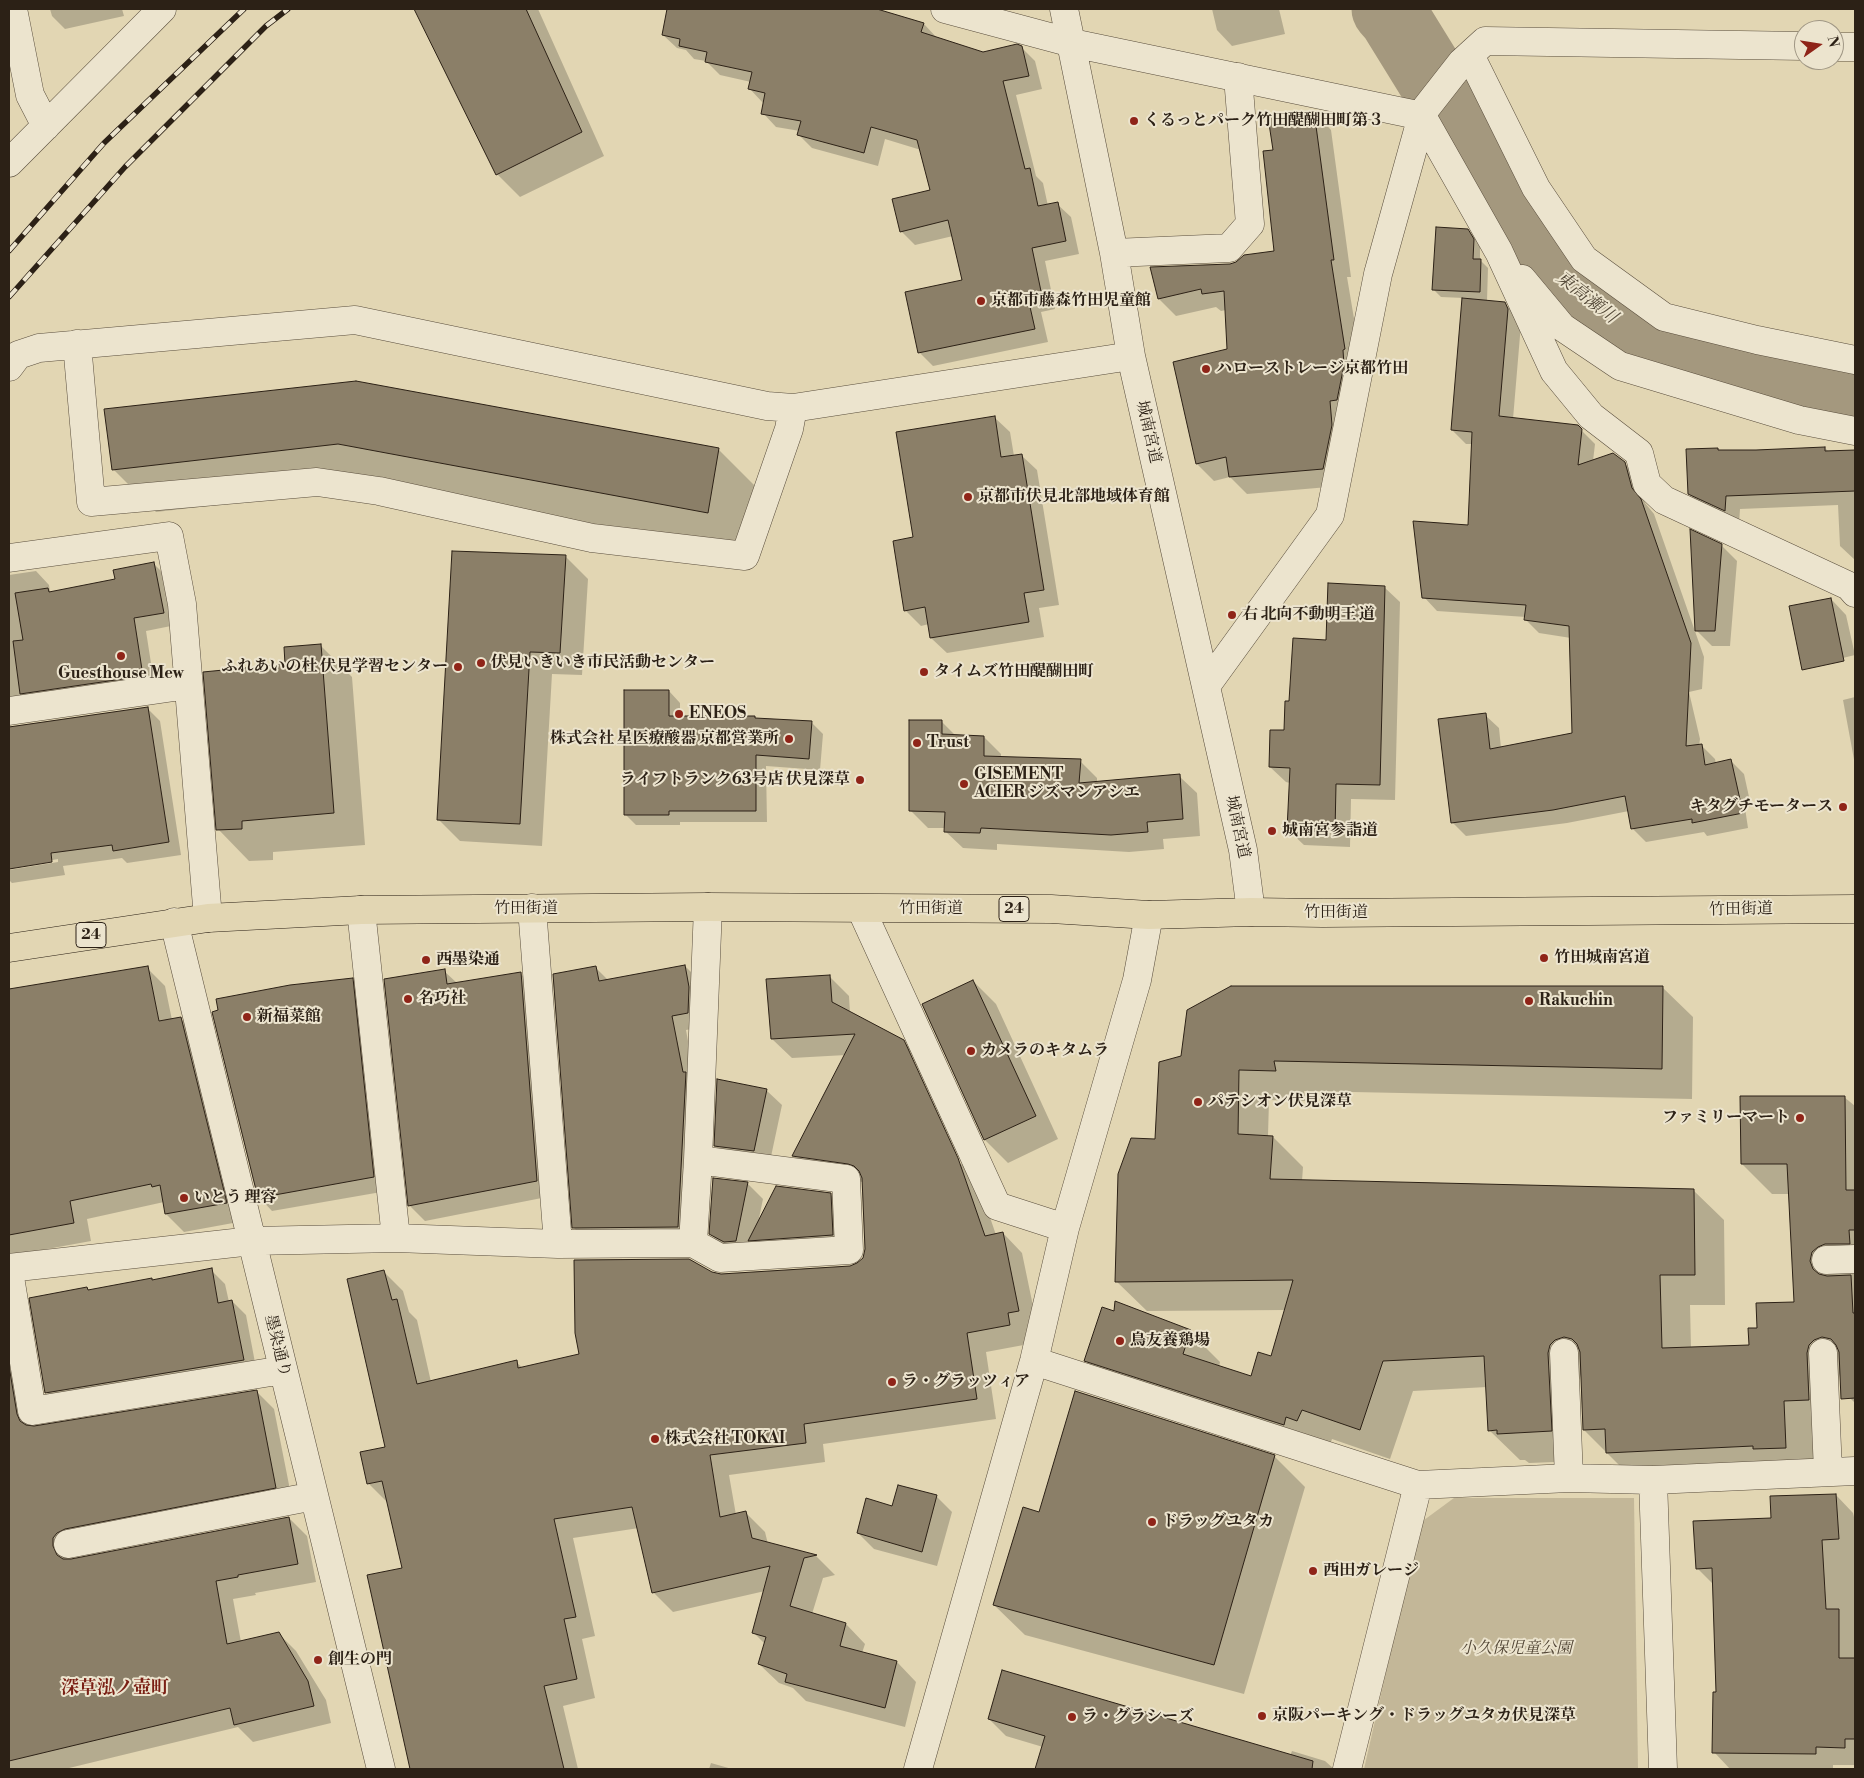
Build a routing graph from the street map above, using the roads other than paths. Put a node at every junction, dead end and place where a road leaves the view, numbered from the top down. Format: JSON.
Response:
{"nodes":[{"id":1,"x":13,"y":9,"type":"edge"},
{"id":2,"x":162,"y":9,"type":"edge"},
{"id":3,"x":945,"y":9,"type":"edge"},
{"id":4,"x":1064,"y":9,"type":"edge"},
{"id":5,"x":1072,"y":43,"type":"junction"},
{"id":6,"x":1794,"y":46,"type":"edge"},
{"id":7,"x":1466,"y":59,"type":"junction"},
{"id":8,"x":1238,"y":77,"type":"junction"},
{"id":9,"x":1424,"y":112,"type":"junction"},
{"id":10,"x":46,"y":126,"type":"junction"},
{"id":11,"x":9,"y":163,"type":"edge"},
{"id":12,"x":1500,"y":252,"type":"junction"},
{"id":13,"x":1114,"y":253,"type":"junction"},
{"id":14,"x":76,"y":344,"type":"junction"},
{"id":15,"x":1131,"y":356,"type":"junction"},
{"id":16,"x":1855,"y":360,"type":"edge"},
{"id":17,"x":9,"y":367,"type":"edge"},
{"id":18,"x":793,"y":408,"type":"junction"},
{"id":19,"x":1855,"y":430,"type":"edge"},
{"id":20,"x":9,"y":558,"type":"edge"},
{"id":21,"x":1855,"y":593,"type":"edge"},
{"id":22,"x":188,"y":685,"type":"junction"},
{"id":23,"x":1206,"y":686,"type":"junction"},
{"id":24,"x":9,"y":711,"type":"edge"},
{"id":25,"x":532,"y":908,"type":"junction"},
{"id":26,"x":708,"y":908,"type":"junction"},
{"id":27,"x":861,"y":909,"type":"junction"},
{"id":28,"x":1855,"y":909,"type":"edge"},
{"id":29,"x":361,"y":910,"type":"junction"},
{"id":30,"x":1251,"y":912,"type":"junction"},
{"id":31,"x":1149,"y":915,"type":"junction"},
{"id":32,"x":208,"y":918,"type":"junction"},
{"id":33,"x":174,"y":922,"type":"junction"},
{"id":34,"x":12,"y":945,"type":"edge"},
{"id":35,"x":698,"y":1160,"type":"junction"},
{"id":36,"x":1065,"y":1228,"type":"junction"},
{"id":37,"x":396,"y":1238,"type":"junction"},
{"id":38,"x":252,"y":1241,"type":"junction"},
{"id":39,"x":693,"y":1243,"type":"junction"},
{"id":40,"x":558,"y":1244,"type":"junction"},
{"id":41,"x":1855,"y":1259,"type":"edge"},
{"id":42,"x":1826,"y":1260,"type":"dead end"},
{"id":43,"x":9,"y":1270,"type":"edge"},
{"id":44,"x":1564,"y":1353,"type":"dead end"},
{"id":45,"x":1823,"y":1353,"type":"dead end"},
{"id":46,"x":1034,"y":1361,"type":"junction"},
{"id":47,"x":284,"y":1370,"type":"junction"},
{"id":48,"x":1855,"y":1471,"type":"edge"},
{"id":49,"x":1828,"y":1472,"type":"junction"},
{"id":50,"x":1569,"y":1478,"type":"junction"},
{"id":51,"x":1653,"y":1480,"type":"junction"},
{"id":52,"x":1418,"y":1485,"type":"junction"},
{"id":53,"x":314,"y":1496,"type":"junction"},
{"id":54,"x":68,"y":1544,"type":"dead end"},
{"id":55,"x":381,"y":1769,"type":"edge"},
{"id":56,"x":918,"y":1769,"type":"edge"},
{"id":57,"x":1346,"y":1769,"type":"edge"},
{"id":58,"x":1662,"y":1769,"type":"edge"}],
"edges":[{"from":1,"to":10,"type":"street"},
{"from":2,"to":10,"type":"street"},
{"from":3,"to":5,"type":"street"},
{"from":4,"to":5,"type":"street","name":"城南宮道"},
{"from":5,"to":8,"type":"street"},
{"from":5,"to":13,"type":"street","name":"城南宮道"},
{"from":6,"to":7,"type":"street"},
{"from":7,"to":9,"type":"street"},
{"from":7,"to":16,"type":"street"},
{"from":8,"to":9,"type":"street"},
{"from":8,"to":13,"type":"street"},
{"from":9,"to":12,"type":"street"},
{"from":9,"to":23,"type":"street"},
{"from":10,"to":11,"type":"street"},
{"from":12,"to":19,"type":"street"},
{"from":12,"to":21,"type":"street"},
{"from":13,"to":15,"type":"street","name":"城南宮道"},
{"from":14,"to":17,"type":"street"},
{"from":14,"to":18,"type":"street"},
{"from":14,"to":18,"type":"street"},
{"from":15,"to":18,"type":"street"},
{"from":15,"to":23,"type":"street","name":"城南宮道"},
{"from":20,"to":22,"type":"street"},
{"from":22,"to":24,"type":"street"},
{"from":22,"to":32,"type":"street"},
{"from":23,"to":30,"type":"street","name":"城南宮道"},
{"from":25,"to":26,"type":"highway","name":"竹田街道","number":"24"},
{"from":25,"to":29,"type":"highway","name":"竹田街道","number":"24"},
{"from":25,"to":40,"type":"street"},
{"from":26,"to":27,"type":"highway","name":"竹田街道","number":"24"},
{"from":26,"to":35,"type":"street"},
{"from":27,"to":31,"type":"highway","name":"竹田街道","number":"24"},
{"from":27,"to":36,"type":"street"},
{"from":28,"to":30,"type":"highway","name":"竹田街道","number":"24"},
{"from":29,"to":32,"type":"highway","name":"竹田街道","number":"24"},
{"from":29,"to":37,"type":"street"},
{"from":30,"to":31,"type":"highway","name":"竹田街道","number":"24"},
{"from":31,"to":36,"type":"street"},
{"from":32,"to":33,"type":"highway","name":"竹田街道","number":"24"},
{"from":33,"to":34,"type":"highway","name":"竹田街道","number":"24"},
{"from":33,"to":38,"type":"street","name":"墨染通り"},
{"from":35,"to":39,"type":"street"},
{"from":35,"to":39,"type":"street"},
{"from":36,"to":46,"type":"street"},
{"from":37,"to":38,"type":"street"},
{"from":37,"to":40,"type":"street"},
{"from":38,"to":43,"type":"street"},
{"from":38,"to":47,"type":"street","name":"墨染通り"},
{"from":39,"to":40,"type":"street"},
{"from":41,"to":42,"type":"street"},
{"from":43,"to":47,"type":"street"},
{"from":44,"to":50,"type":"street"},
{"from":45,"to":49,"type":"street"},
{"from":46,"to":52,"type":"street"},
{"from":46,"to":56,"type":"street"},
{"from":47,"to":53,"type":"street","name":"墨染通り"},
{"from":48,"to":49,"type":"street"},
{"from":49,"to":51,"type":"street"},
{"from":50,"to":51,"type":"street"},
{"from":50,"to":52,"type":"street"},
{"from":51,"to":58,"type":"street"},
{"from":52,"to":57,"type":"street"},
{"from":53,"to":54,"type":"street"},
{"from":53,"to":55,"type":"street","name":"墨染通り"}]}
